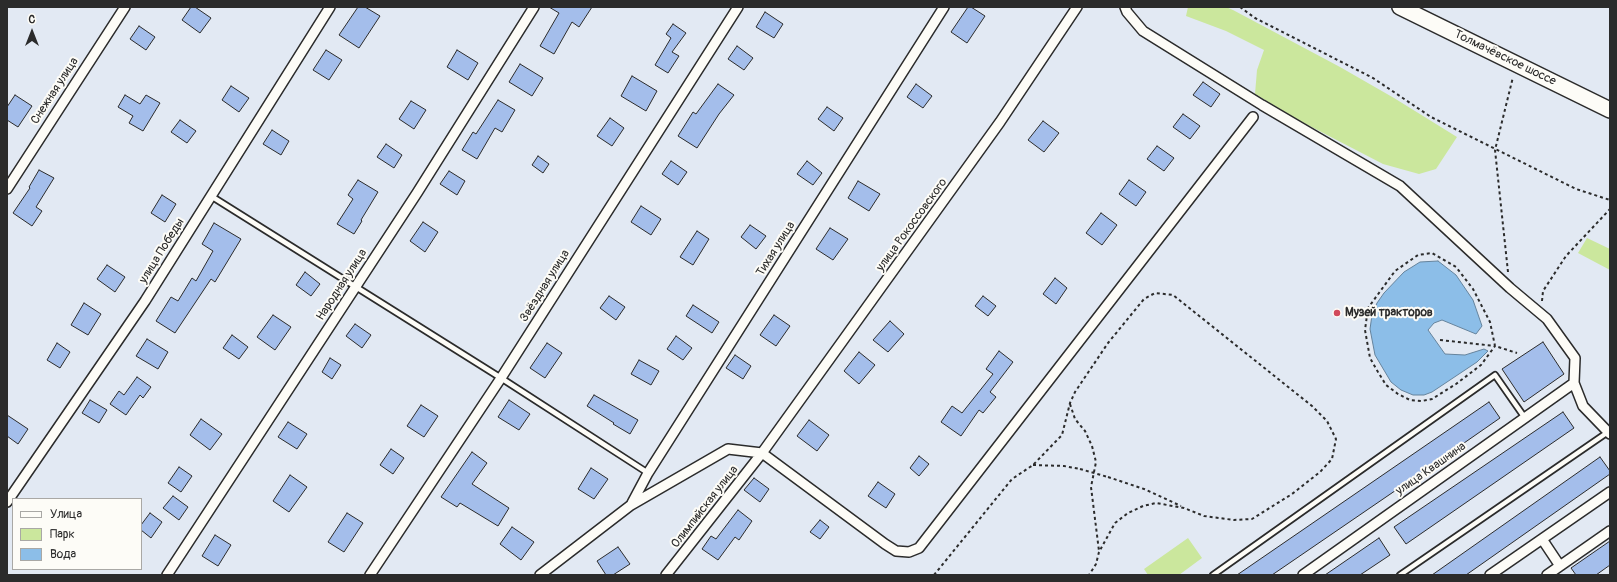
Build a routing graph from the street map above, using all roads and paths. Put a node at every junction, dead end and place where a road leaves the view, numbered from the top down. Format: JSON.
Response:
{"nodes":[{"id":1,"x":125,"y":7,"type":"edge"},
{"id":2,"x":330,"y":7,"type":"edge"},
{"id":3,"x":534,"y":7,"type":"edge"},
{"id":4,"x":738,"y":7,"type":"edge"},
{"id":5,"x":944,"y":7,"type":"edge"},
{"id":6,"x":1077,"y":7,"type":"edge"},
{"id":7,"x":1125,"y":7,"type":"edge"},
{"id":8,"x":1240,"y":7,"type":"edge"},
{"id":9,"x":1400,"y":7,"type":"edge"},
{"id":10,"x":1517,"y":64,"type":"junction"},
{"id":11,"x":1610,"y":110,"type":"edge"},
{"id":12,"x":1253,"y":117,"type":"dead end"},
{"id":13,"x":1495,"y":150,"type":"junction"},
{"id":14,"x":7,"y":189,"type":"edge"},
{"id":15,"x":211,"y":196,"type":"junction"},
{"id":16,"x":1610,"y":200,"type":"edge"},
{"id":17,"x":1610,"y":209,"type":"edge"},
{"id":18,"x":355,"y":288,"type":"junction"},
{"id":19,"x":1510,"y":288,"type":"junction"},
{"id":20,"x":1544,"y":317,"type":"junction"},
{"id":21,"x":1440,"y":340,"type":"dead end"},
{"id":22,"x":1495,"y":346,"type":"junction"},
{"id":23,"x":1517,"y":353,"type":"dead end"},
{"id":24,"x":501,"y":378,"type":"junction"},
{"id":25,"x":1574,"y":383,"type":"junction"},
{"id":26,"x":1070,"y":403,"type":"junction"},
{"id":27,"x":1525,"y":418,"type":"junction"},
{"id":28,"x":1609,"y":433,"type":"edge"},
{"id":29,"x":762,"y":453,"type":"junction"},
{"id":30,"x":1033,"y":465,"type":"junction"},
{"id":31,"x":648,"y":473,"type":"junction"},
{"id":32,"x":1610,"y":492,"type":"edge"},
{"id":33,"x":7,"y":502,"type":"edge"},
{"id":34,"x":631,"y":505,"type":"junction"},
{"id":35,"x":1184,"y":508,"type":"junction"},
{"id":36,"x":1610,"y":531,"type":"edge"},
{"id":37,"x":1542,"y":539,"type":"junction"},
{"id":38,"x":1099,"y":552,"type":"junction"},
{"id":39,"x":1560,"y":566,"type":"junction"},
{"id":40,"x":167,"y":575,"type":"edge"},
{"id":41,"x":370,"y":575,"type":"edge"},
{"id":42,"x":540,"y":575,"type":"edge"},
{"id":43,"x":666,"y":575,"type":"edge"},
{"id":44,"x":934,"y":575,"type":"edge"},
{"id":45,"x":1089,"y":575,"type":"edge"},
{"id":46,"x":1213,"y":575,"type":"edge"},
{"id":47,"x":1303,"y":575,"type":"edge"},
{"id":48,"x":1400,"y":575,"type":"edge"},
{"id":49,"x":1490,"y":575,"type":"edge"},
{"id":50,"x":1547,"y":575,"type":"edge"}],
"edges":[{"from":1,"to":14,"type":"street","name":"Снежная улица"},
{"from":2,"to":15,"type":"street","name":"улица Победы"},
{"from":3,"to":18,"type":"street","name":"Народная улица"},
{"from":4,"to":24,"type":"street","name":"Звёздная улица"},
{"from":5,"to":31,"type":"street","name":"Тихая улица"},
{"from":6,"to":29,"type":"street","name":"улица Рокоссовского"},
{"from":7,"to":19,"type":"street"},
{"from":8,"to":13,"type":"path"},
{"from":9,"to":10,"type":"main road","name":"Толмачёвское шоссе"},
{"from":10,"to":11,"type":"main road","name":"Толмачёвское шоссе"},
{"from":10,"to":13,"type":"path"},
{"from":12,"to":29,"type":"street"},
{"from":13,"to":16,"type":"path"},
{"from":13,"to":19,"type":"path"},
{"from":15,"to":18,"type":"lane"},
{"from":15,"to":33,"type":"street","name":"улица Победы"},
{"from":17,"to":20,"type":"path"},
{"from":18,"to":24,"type":"lane"},
{"from":18,"to":40,"type":"street","name":"Народная улица"},
{"from":19,"to":20,"type":"street"},
{"from":20,"to":25,"type":"street"},
{"from":21,"to":22,"type":"path"},
{"from":22,"to":22,"type":"path"},
{"from":22,"to":23,"type":"path"},
{"from":24,"to":31,"type":"lane"},
{"from":24,"to":41,"type":"street","name":"Звёздная улица"},
{"from":25,"to":27,"type":"street","name":"улица Квашнина"},
{"from":25,"to":28,"type":"street"},
{"from":26,"to":30,"type":"path"},
{"from":26,"to":35,"type":"path"},
{"from":26,"to":38,"type":"path"},
{"from":27,"to":46,"type":"lane"},
{"from":27,"to":47,"type":"street","name":"улица Квашнина"},
{"from":28,"to":48,"type":"lane"},
{"from":29,"to":34,"type":"street"},
{"from":29,"to":43,"type":"street","name":"Олимпийская улица"},
{"from":30,"to":35,"type":"path","bridge":true},
{"from":30,"to":44,"type":"path"},
{"from":31,"to":34,"type":"street","name":"Тихая улица"},
{"from":32,"to":37,"type":"street"},
{"from":34,"to":42,"type":"street"},
{"from":35,"to":38,"type":"path"},
{"from":36,"to":39,"type":"street"},
{"from":37,"to":39,"type":"street"},
{"from":37,"to":49,"type":"street"},
{"from":38,"to":45,"type":"path"},
{"from":39,"to":50,"type":"street"}]}
